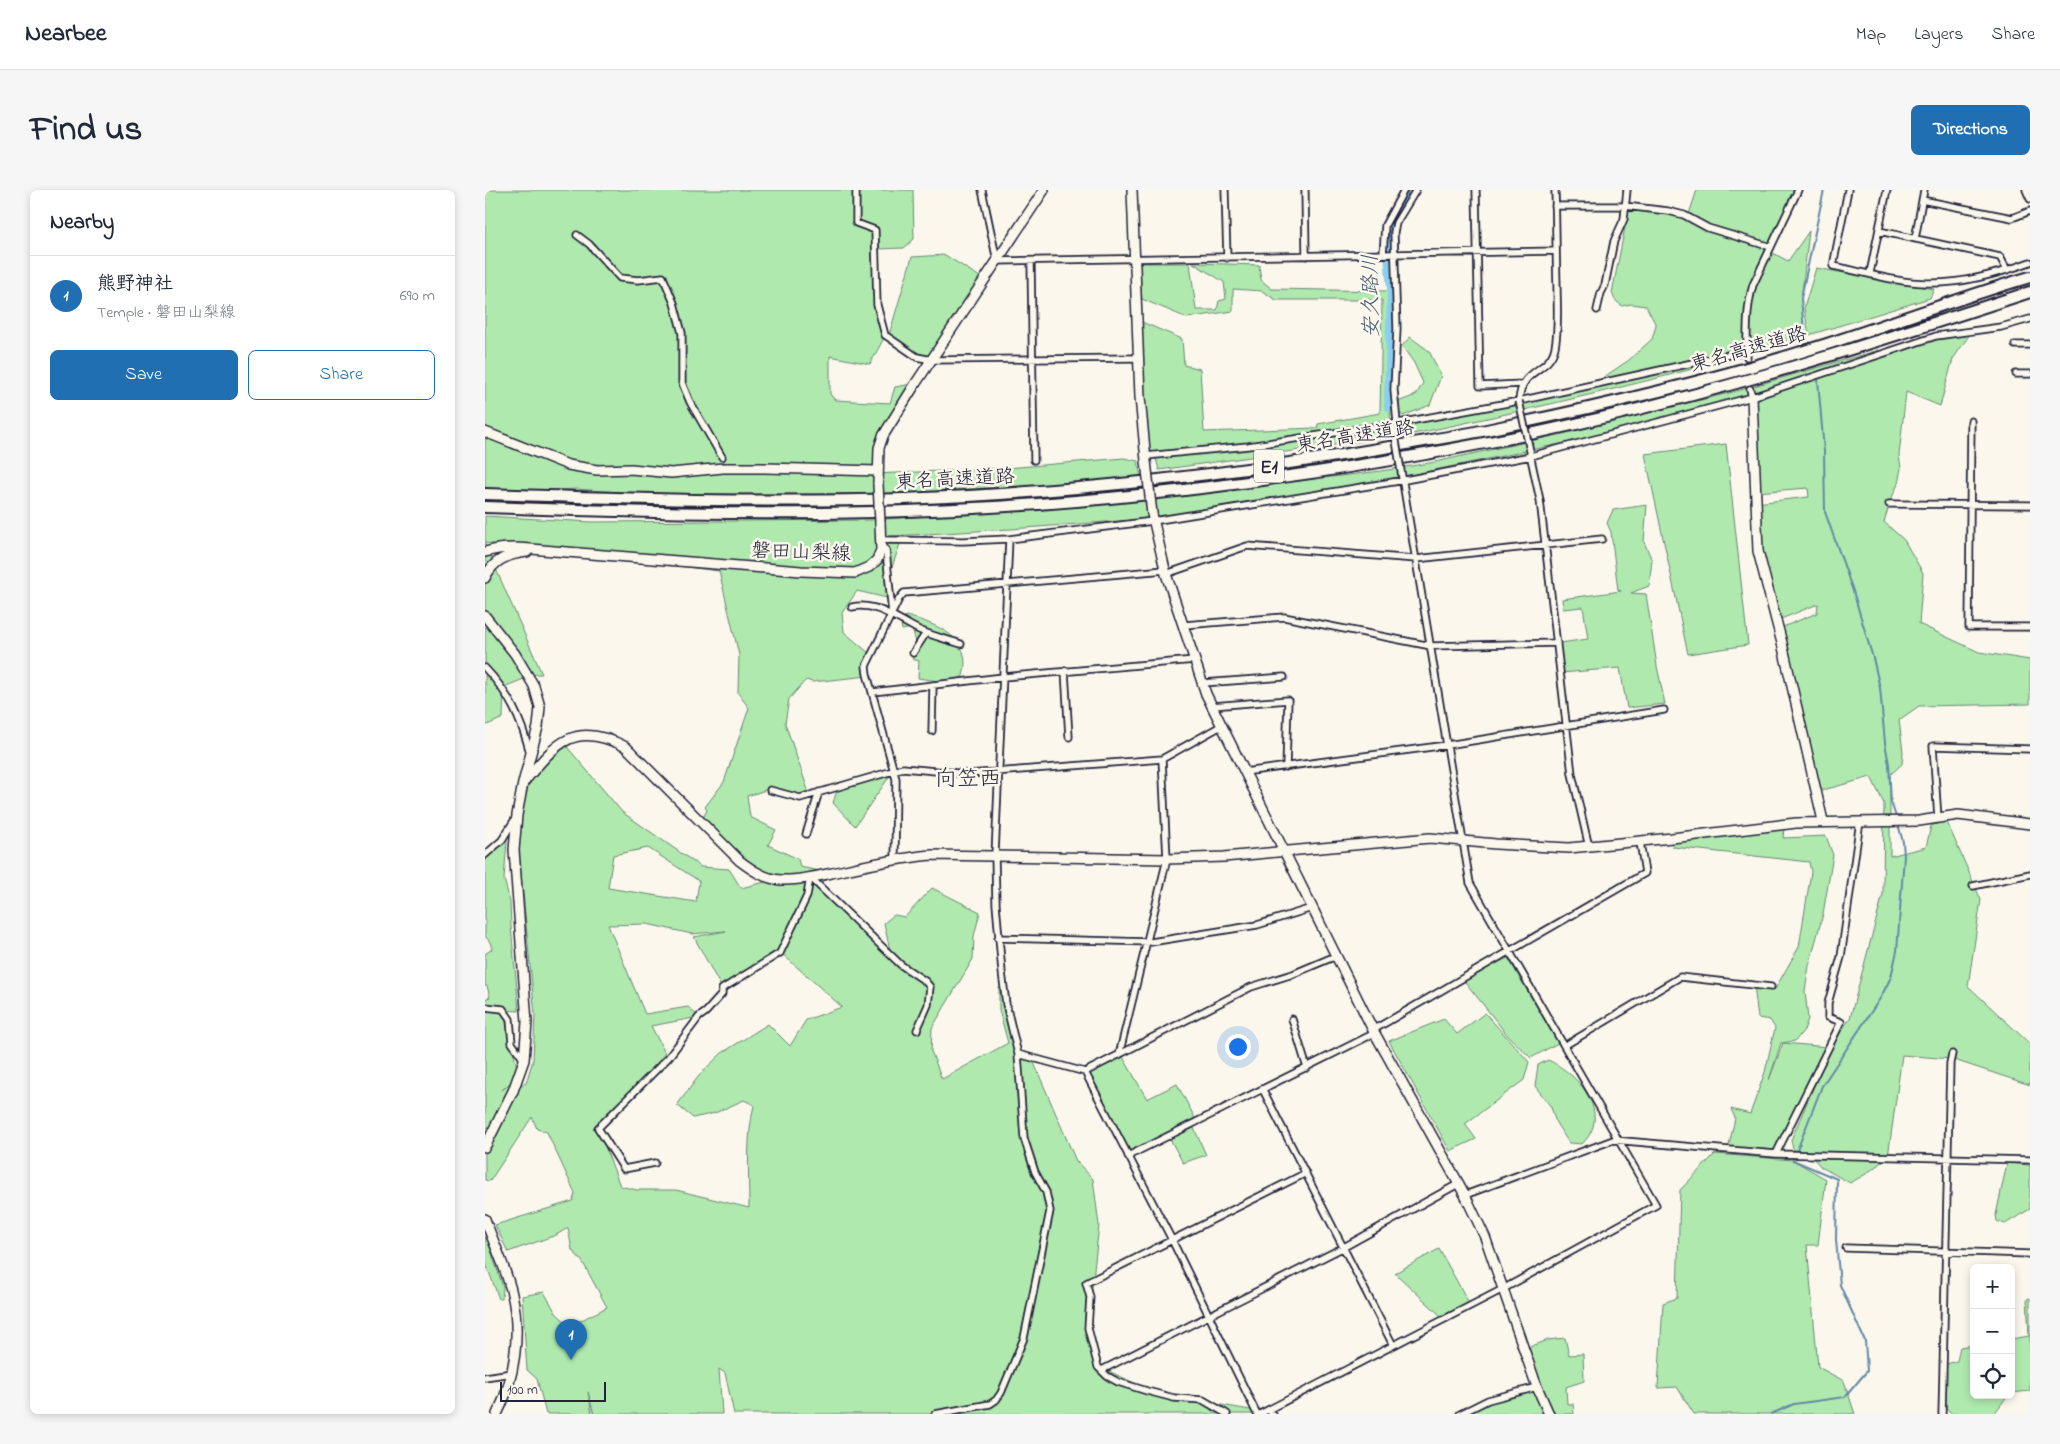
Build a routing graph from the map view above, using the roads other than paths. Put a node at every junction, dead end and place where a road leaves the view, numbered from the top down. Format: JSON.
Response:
{"nodes":[{"id":1,"x":856,"y":190,"type":"edge"},
{"id":2,"x":861,"y":190,"type":"edge"},
{"id":3,"x":982,"y":190,"type":"edge"},
{"id":4,"x":1044,"y":190,"type":"edge"},
{"id":5,"x":1132,"y":190,"type":"edge"},
{"id":6,"x":1225,"y":190,"type":"edge"},
{"id":7,"x":1305,"y":190,"type":"edge"},
{"id":8,"x":1404,"y":190,"type":"edge"},
{"id":9,"x":1416,"y":190,"type":"edge"},
{"id":10,"x":1476,"y":190,"type":"edge"},
{"id":11,"x":1555,"y":190,"type":"edge"},
{"id":12,"x":1627,"y":190,"type":"edge"},
{"id":13,"x":1798,"y":190,"type":"edge"},
{"id":14,"x":1848,"y":190,"type":"edge"},
{"id":15,"x":1887,"y":190,"type":"edge"},
{"id":16,"x":1924,"y":190,"type":"edge"},
{"id":17,"x":2026,"y":190,"type":"edge"},
{"id":18,"x":2030,"y":199,"type":"edge"},
{"id":19,"x":1922,"y":200,"type":"junction"},
{"id":20,"x":1555,"y":206,"type":"junction"},
{"id":21,"x":1625,"y":206,"type":"junction"},
{"id":22,"x":2030,"y":211,"type":"edge"},
{"id":23,"x":1879,"y":231,"type":"junction"},
{"id":24,"x":577,"y":235,"type":"dead end"},
{"id":25,"x":1915,"y":239,"type":"junction"},
{"id":26,"x":1771,"y":247,"type":"junction"},
{"id":27,"x":1556,"y":251,"type":"junction"},
{"id":28,"x":1477,"y":253,"type":"junction"},
{"id":29,"x":1383,"y":254,"type":"junction"},
{"id":30,"x":1393,"y":254,"type":"junction"},
{"id":31,"x":1305,"y":256,"type":"junction"},
{"id":32,"x":1227,"y":258,"type":"junction"},
{"id":33,"x":1135,"y":260,"type":"junction"},
{"id":34,"x":997,"y":261,"type":"junction"},
{"id":35,"x":1031,"y":262,"type":"junction"},
{"id":36,"x":2030,"y":262,"type":"edge"},
{"id":37,"x":2007,"y":270,"type":"junction"},
{"id":38,"x":1870,"y":273,"type":"junction"},
{"id":39,"x":2030,"y":276,"type":"edge"},
{"id":40,"x":2030,"y":292,"type":"edge"},
{"id":41,"x":1597,"y":310,"type":"dead end"},
{"id":42,"x":2030,"y":319,"type":"edge"},
{"id":43,"x":2015,"y":345,"type":"dead end"},
{"id":44,"x":2030,"y":345,"type":"edge"},
{"id":45,"x":1139,"y":358,"type":"junction"},
{"id":46,"x":1033,"y":359,"type":"junction"},
{"id":47,"x":932,"y":360,"type":"junction"},
{"id":48,"x":2016,"y":374,"type":"dead end"},
{"id":49,"x":2030,"y":374,"type":"edge"},
{"id":50,"x":1522,"y":384,"type":"junction"},
{"id":51,"x":1751,"y":393,"type":"junction"},
{"id":52,"x":1519,"y":401,"type":"junction"},
{"id":53,"x":1971,"y":421,"type":"dead end"},
{"id":54,"x":1395,"y":426,"type":"junction"},
{"id":55,"x":485,"y":432,"type":"edge"},
{"id":56,"x":1530,"y":453,"type":"junction"},
{"id":57,"x":721,"y":457,"type":"dead end"},
{"id":58,"x":1146,"y":459,"type":"junction"},
{"id":59,"x":1034,"y":460,"type":"dead end"},
{"id":60,"x":878,"y":471,"type":"junction"},
{"id":61,"x":1402,"y":479,"type":"junction"},
{"id":62,"x":485,"y":494,"type":"edge"},
{"id":63,"x":1889,"y":504,"type":"dead end"},
{"id":64,"x":1970,"y":504,"type":"junction"},
{"id":65,"x":2030,"y":505,"type":"edge"},
{"id":66,"x":485,"y":507,"type":"edge"},
{"id":67,"x":1152,"y":518,"type":"junction"},
{"id":68,"x":1009,"y":539,"type":"junction"},
{"id":69,"x":1602,"y":539,"type":"dead end"},
{"id":70,"x":881,"y":543,"type":"junction"},
{"id":71,"x":1546,"y":545,"type":"junction"},
{"id":72,"x":542,"y":550,"type":"junction"},
{"id":73,"x":485,"y":552,"type":"edge"},
{"id":74,"x":1416,"y":559,"type":"junction"},
{"id":75,"x":1166,"y":572,"type":"junction"},
{"id":76,"x":485,"y":578,"type":"edge"},
{"id":77,"x":1007,"y":583,"type":"junction"},
{"id":78,"x":852,"y":607,"type":"dead end"},
{"id":79,"x":485,"y":615,"type":"edge"},
{"id":80,"x":892,"y":615,"type":"junction"},
{"id":81,"x":1184,"y":625,"type":"junction"},
{"id":82,"x":2030,"y":627,"type":"edge"},
{"id":83,"x":926,"y":633,"type":"junction"},
{"id":84,"x":1557,"y":643,"type":"junction"},
{"id":85,"x":961,"y":644,"type":"dead end"},
{"id":86,"x":1431,"y":646,"type":"junction"},
{"id":87,"x":913,"y":653,"type":"dead end"},
{"id":88,"x":1195,"y":660,"type":"junction"},
{"id":89,"x":485,"y":668,"type":"edge"},
{"id":90,"x":1065,"y":671,"type":"junction"},
{"id":91,"x":1003,"y":676,"type":"junction"},
{"id":92,"x":1284,"y":677,"type":"dead end"},
{"id":93,"x":1203,"y":683,"type":"junction"},
{"id":94,"x":933,"y":685,"type":"junction"},
{"id":95,"x":873,"y":692,"type":"junction"},
{"id":96,"x":1212,"y":706,"type":"junction"},
{"id":97,"x":1664,"y":710,"type":"dead end"},
{"id":98,"x":1567,"y":724,"type":"junction"},
{"id":99,"x":1221,"y":726,"type":"junction"},
{"id":100,"x":932,"y":731,"type":"dead end"},
{"id":101,"x":1069,"y":737,"type":"dead end"},
{"id":102,"x":1447,"y":745,"type":"junction"},
{"id":103,"x":2030,"y":749,"type":"edge"},
{"id":104,"x":531,"y":755,"type":"junction"},
{"id":105,"x":1162,"y":759,"type":"junction"},
{"id":106,"x":1286,"y":766,"type":"junction"},
{"id":107,"x":894,"y":770,"type":"junction"},
{"id":108,"x":999,"y":771,"type":"junction"},
{"id":109,"x":1244,"y":772,"type":"junction"},
{"id":110,"x":523,"y":783,"type":"junction"},
{"id":111,"x":770,"y":790,"type":"dead end"},
{"id":112,"x":819,"y":792,"type":"junction"},
{"id":113,"x":517,"y":815,"type":"junction"},
{"id":114,"x":1938,"y":818,"type":"junction"},
{"id":115,"x":1823,"y":821,"type":"junction"},
{"id":116,"x":1860,"y":822,"type":"junction"},
{"id":117,"x":2030,"y":824,"type":"edge"},
{"id":118,"x":806,"y":834,"type":"dead end"},
{"id":119,"x":1463,"y":840,"type":"junction"},
{"id":120,"x":1640,"y":842,"type":"junction"},
{"id":121,"x":1589,"y":847,"type":"junction"},
{"id":122,"x":1283,"y":851,"type":"junction"},
{"id":123,"x":485,"y":855,"type":"edge"},
{"id":124,"x":995,"y":855,"type":"junction"},
{"id":125,"x":895,"y":859,"type":"junction"},
{"id":126,"x":1167,"y":859,"type":"junction"},
{"id":127,"x":2030,"y":874,"type":"edge"},
{"id":128,"x":810,"y":877,"type":"junction"},
{"id":129,"x":1973,"y":886,"type":"dead end"},
{"id":130,"x":1312,"y":908,"type":"junction"},
{"id":131,"x":998,"y":938,"type":"junction"},
{"id":132,"x":1146,"y":942,"type":"junction"},
{"id":133,"x":1509,"y":951,"type":"junction"},
{"id":134,"x":1337,"y":958,"type":"junction"},
{"id":135,"x":1771,"y":987,"type":"dead end"},
{"id":136,"x":485,"y":1007,"type":"edge"},
{"id":137,"x":1292,"y":1019,"type":"dead end"},
{"id":138,"x":917,"y":1030,"type":"dead end"},
{"id":139,"x":1374,"y":1031,"type":"junction"},
{"id":140,"x":1564,"y":1046,"type":"junction"},
{"id":141,"x":1018,"y":1054,"type":"junction"},
{"id":142,"x":1952,"y":1054,"type":"dead end"},
{"id":143,"x":1119,"y":1055,"type":"junction"},
{"id":144,"x":524,"y":1060,"type":"junction"},
{"id":145,"x":1307,"y":1068,"type":"junction"},
{"id":146,"x":1085,"y":1072,"type":"junction"},
{"id":147,"x":1263,"y":1090,"type":"junction"},
{"id":148,"x":1619,"y":1140,"type":"junction"},
{"id":149,"x":485,"y":1147,"type":"edge"},
{"id":150,"x":1776,"y":1154,"type":"junction"},
{"id":151,"x":1128,"y":1156,"type":"junction"},
{"id":152,"x":1947,"y":1158,"type":"junction"},
{"id":153,"x":2030,"y":1160,"type":"edge"},
{"id":154,"x":655,"y":1164,"type":"dead end"},
{"id":155,"x":1306,"y":1173,"type":"junction"},
{"id":156,"x":1458,"y":1184,"type":"junction"},
{"id":157,"x":1465,"y":1195,"type":"junction"},
{"id":158,"x":485,"y":1219,"type":"edge"},
{"id":159,"x":1171,"y":1240,"type":"junction"},
{"id":160,"x":1344,"y":1247,"type":"junction"},
{"id":161,"x":1846,"y":1248,"type":"dead end"},
{"id":162,"x":1946,"y":1252,"type":"junction"},
{"id":163,"x":2030,"y":1254,"type":"edge"},
{"id":164,"x":1503,"y":1289,"type":"junction"},
{"id":165,"x":1209,"y":1316,"type":"junction"},
{"id":166,"x":1393,"y":1345,"type":"junction"},
{"id":167,"x":1102,"y":1370,"type":"junction"},
{"id":168,"x":512,"y":1373,"type":"junction"},
{"id":169,"x":485,"y":1377,"type":"edge"},
{"id":170,"x":1537,"y":1387,"type":"junction"},
{"id":171,"x":497,"y":1414,"type":"edge"},
{"id":172,"x":935,"y":1414,"type":"edge"},
{"id":173,"x":1227,"y":1414,"type":"edge"},
{"id":174,"x":1259,"y":1414,"type":"edge"},
{"id":175,"x":1460,"y":1414,"type":"edge"},
{"id":176,"x":1549,"y":1414,"type":"edge"},
{"id":177,"x":1941,"y":1414,"type":"edge"}],
"edges":[{"from":1,"to":2,"type":"street"},
{"from":1,"to":47,"type":"street"},
{"from":3,"to":34,"type":"street"},
{"from":4,"to":34,"type":"street","name":"磐田山梨線"},
{"from":5,"to":33,"type":"street"},
{"from":6,"to":32,"type":"street"},
{"from":7,"to":31,"type":"street"},
{"from":8,"to":29,"type":"street"},
{"from":9,"to":30,"type":"street"},
{"from":10,"to":28,"type":"street"},
{"from":11,"to":20,"type":"street"},
{"from":12,"to":21,"type":"street"},
{"from":13,"to":26,"type":"street"},
{"from":14,"to":38,"type":"street"},
{"from":15,"to":23,"type":"street"},
{"from":16,"to":19,"type":"street"},
{"from":17,"to":18,"type":"street"},
{"from":19,"to":22,"type":"street"},
{"from":19,"to":25,"type":"street"},
{"from":20,"to":21,"type":"street"},
{"from":20,"to":27,"type":"street"},
{"from":21,"to":26,"type":"street"},
{"from":21,"to":41,"type":"street"},
{"from":23,"to":25,"type":"street"},
{"from":23,"to":38,"type":"street"},
{"from":24,"to":57,"type":"street"},
{"from":25,"to":37,"type":"street"},
{"from":26,"to":52,"type":"street"},
{"from":27,"to":28,"type":"street"},
{"from":27,"to":50,"type":"street"},
{"from":28,"to":30,"type":"street"},
{"from":28,"to":50,"type":"street"},
{"from":29,"to":30,"type":"street"},
{"from":29,"to":31,"type":"street"},
{"from":30,"to":54,"type":"street"},
{"from":31,"to":32,"type":"street"},
{"from":32,"to":33,"type":"street"},
{"from":33,"to":35,"type":"street"},
{"from":33,"to":45,"type":"street"},
{"from":34,"to":35,"type":"street"},
{"from":34,"to":47,"type":"street","name":"磐田山梨線"},
{"from":35,"to":46,"type":"street"},
{"from":36,"to":37,"type":"street"},
{"from":37,"to":38,"type":"street"},
{"from":39,"to":62,"type":"highway","name":"東名高速道路","number":"E1"},
{"from":40,"to":66,"type":"highway","name":"東名高速道路","number":"E1"},
{"from":42,"to":51,"type":"street"},
{"from":43,"to":44,"type":"street"},
{"from":45,"to":46,"type":"street"},
{"from":45,"to":58,"type":"street"},
{"from":46,"to":47,"type":"street"},
{"from":46,"to":59,"type":"street"},
{"from":47,"to":60,"type":"street","name":"磐田山梨線"},
{"from":48,"to":49,"type":"street"},
{"from":50,"to":52,"type":"street"},
{"from":51,"to":56,"type":"street"},
{"from":51,"to":115,"type":"street"},
{"from":52,"to":54,"type":"street"},
{"from":52,"to":56,"type":"street","bridge":true},
{"from":53,"to":64,"type":"street"},
{"from":54,"to":58,"type":"street"},
{"from":54,"to":61,"type":"street","bridge":true},
{"from":55,"to":60,"type":"street"},
{"from":56,"to":61,"type":"street"},
{"from":56,"to":71,"type":"street"},
{"from":58,"to":67,"type":"street","bridge":true},
{"from":60,"to":70,"type":"street","name":"磐田山梨線","bridge":true},
{"from":61,"to":67,"type":"street"},
{"from":61,"to":74,"type":"street"},
{"from":63,"to":64,"type":"street"},
{"from":64,"to":65,"type":"street"},
{"from":64,"to":82,"type":"street"},
{"from":67,"to":68,"type":"street"},
{"from":67,"to":75,"type":"street"},
{"from":68,"to":70,"type":"street"},
{"from":68,"to":77,"type":"street"},
{"from":69,"to":71,"type":"street"},
{"from":70,"to":72,"type":"street","name":"磐田山梨線"},
{"from":70,"to":80,"type":"street"},
{"from":71,"to":74,"type":"street"},
{"from":71,"to":84,"type":"street"},
{"from":72,"to":73,"type":"street","name":"磐田山梨線"},
{"from":72,"to":76,"type":"street","name":"磐田山梨線"},
{"from":74,"to":75,"type":"street"},
{"from":74,"to":86,"type":"street"},
{"from":75,"to":77,"type":"street"},
{"from":75,"to":81,"type":"street"},
{"from":77,"to":80,"type":"street"},
{"from":77,"to":91,"type":"street"},
{"from":78,"to":80,"type":"street"},
{"from":79,"to":104,"type":"street"},
{"from":80,"to":83,"type":"street"},
{"from":80,"to":95,"type":"street"},
{"from":81,"to":86,"type":"street"},
{"from":81,"to":88,"type":"street"},
{"from":83,"to":85,"type":"street"},
{"from":83,"to":87,"type":"street"},
{"from":84,"to":86,"type":"street"},
{"from":84,"to":98,"type":"street"},
{"from":86,"to":102,"type":"street"},
{"from":88,"to":90,"type":"street"},
{"from":88,"to":93,"type":"street"},
{"from":89,"to":104,"type":"street"},
{"from":90,"to":91,"type":"street"},
{"from":90,"to":101,"type":"street"},
{"from":91,"to":94,"type":"street"},
{"from":91,"to":108,"type":"street"},
{"from":92,"to":93,"type":"street"},
{"from":93,"to":96,"type":"street"},
{"from":94,"to":95,"type":"street"},
{"from":94,"to":100,"type":"street"},
{"from":95,"to":107,"type":"street"},
{"from":96,"to":99,"type":"street"},
{"from":96,"to":106,"type":"street"},
{"from":97,"to":98,"type":"street"},
{"from":98,"to":102,"type":"street"},
{"from":98,"to":121,"type":"street"},
{"from":99,"to":105,"type":"street"},
{"from":99,"to":109,"type":"street"},
{"from":102,"to":106,"type":"street"},
{"from":102,"to":119,"type":"street"},
{"from":103,"to":114,"type":"street"},
{"from":104,"to":110,"type":"street"},
{"from":105,"to":108,"type":"street"},
{"from":105,"to":126,"type":"street"},
{"from":106,"to":109,"type":"street"},
{"from":107,"to":108,"type":"street"},
{"from":107,"to":112,"type":"street"},
{"from":107,"to":125,"type":"street"},
{"from":108,"to":124,"type":"street"},
{"from":109,"to":122,"type":"street"},
{"from":110,"to":113,"type":"street"},
{"from":110,"to":128,"type":"street"},
{"from":111,"to":112,"type":"street"},
{"from":112,"to":118,"type":"street"},
{"from":113,"to":123,"type":"street"},
{"from":113,"to":144,"type":"street"},
{"from":114,"to":116,"type":"street"},
{"from":114,"to":117,"type":"street"},
{"from":115,"to":116,"type":"street"},
{"from":115,"to":120,"type":"street"},
{"from":116,"to":150,"type":"street"},
{"from":119,"to":121,"type":"street"},
{"from":119,"to":122,"type":"street"},
{"from":119,"to":133,"type":"street"},
{"from":120,"to":121,"type":"street"},
{"from":120,"to":133,"type":"street"},
{"from":122,"to":126,"type":"street"},
{"from":122,"to":130,"type":"street"},
{"from":124,"to":125,"type":"street"},
{"from":124,"to":126,"type":"street"},
{"from":124,"to":131,"type":"street"},
{"from":125,"to":128,"type":"street"},
{"from":126,"to":132,"type":"street"},
{"from":127,"to":129,"type":"street"},
{"from":128,"to":138,"type":"street"},
{"from":128,"to":154,"type":"street"},
{"from":130,"to":132,"type":"street"},
{"from":130,"to":134,"type":"street"},
{"from":131,"to":132,"type":"street"},
{"from":131,"to":141,"type":"street"},
{"from":132,"to":143,"type":"street"},
{"from":133,"to":139,"type":"street"},
{"from":133,"to":140,"type":"street"},
{"from":134,"to":139,"type":"street"},
{"from":134,"to":143,"type":"street"},
{"from":135,"to":140,"type":"street"},
{"from":136,"to":144,"type":"street"},
{"from":137,"to":145,"type":"street"},
{"from":139,"to":145,"type":"street"},
{"from":139,"to":156,"type":"street"},
{"from":140,"to":148,"type":"street"},
{"from":141,"to":146,"type":"street"},
{"from":141,"to":172,"type":"street"},
{"from":142,"to":152,"type":"street"},
{"from":143,"to":146,"type":"street"},
{"from":144,"to":149,"type":"street"},
{"from":145,"to":147,"type":"street"},
{"from":146,"to":151,"type":"street"},
{"from":147,"to":151,"type":"street"},
{"from":147,"to":155,"type":"street"},
{"from":148,"to":150,"type":"street"},
{"from":148,"to":157,"type":"street"},
{"from":148,"to":164,"type":"street"},
{"from":150,"to":152,"type":"street"},
{"from":151,"to":159,"type":"street"},
{"from":152,"to":153,"type":"street"},
{"from":152,"to":162,"type":"street"},
{"from":155,"to":159,"type":"street"},
{"from":155,"to":160,"type":"street"},
{"from":156,"to":157,"type":"street"},
{"from":156,"to":160,"type":"street"},
{"from":157,"to":164,"type":"street"},
{"from":158,"to":168,"type":"street"},
{"from":159,"to":165,"type":"street"},
{"from":159,"to":167,"type":"street"},
{"from":160,"to":165,"type":"street"},
{"from":160,"to":166,"type":"street"},
{"from":161,"to":162,"type":"street"},
{"from":162,"to":163,"type":"street"},
{"from":162,"to":177,"type":"street"},
{"from":164,"to":166,"type":"street"},
{"from":164,"to":170,"type":"street"},
{"from":165,"to":167,"type":"street"},
{"from":165,"to":174,"type":"street"},
{"from":166,"to":174,"type":"street"},
{"from":167,"to":173,"type":"street"},
{"from":168,"to":169,"type":"street"},
{"from":168,"to":171,"type":"street"},
{"from":170,"to":175,"type":"street"},
{"from":170,"to":176,"type":"street"}]}
